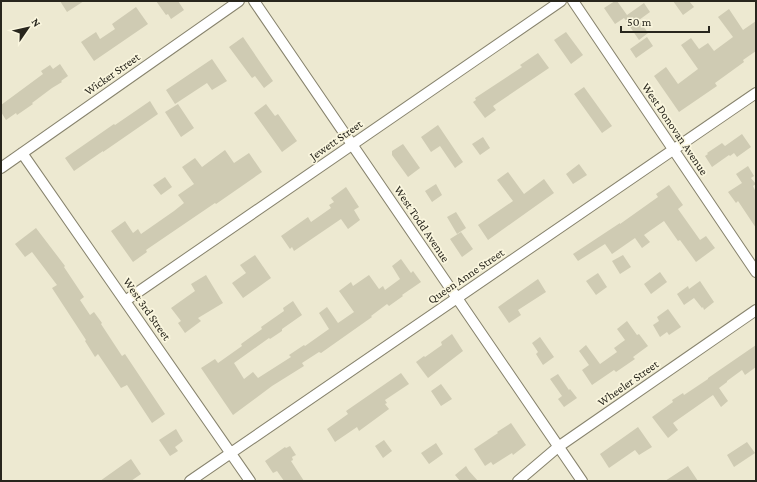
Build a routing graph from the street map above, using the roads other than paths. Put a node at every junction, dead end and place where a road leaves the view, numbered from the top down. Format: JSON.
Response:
{"nodes":[{"id":1,"x":239,"y":1,"type":"edge"},
{"id":2,"x":254,"y":1,"type":"edge"},
{"id":3,"x":561,"y":1,"type":"edge"},
{"id":4,"x":573,"y":1,"type":"edge"},
{"id":5,"x":756,"y":93,"type":"edge"},
{"id":6,"x":352,"y":145,"type":"junction"},
{"id":7,"x":673,"y":150,"type":"junction"},
{"id":8,"x":22,"y":153,"type":"junction"},
{"id":9,"x":1,"y":168,"type":"edge"},
{"id":10,"x":756,"y":272,"type":"edge"},
{"id":11,"x":457,"y":298,"type":"junction"},
{"id":12,"x":125,"y":301,"type":"junction"},
{"id":13,"x":756,"y":310,"type":"edge"},
{"id":14,"x":558,"y":447,"type":"junction"},
{"id":15,"x":231,"y":453,"type":"junction"},
{"id":16,"x":190,"y":481,"type":"edge"},
{"id":17,"x":250,"y":481,"type":"edge"},
{"id":18,"x":518,"y":481,"type":"edge"},
{"id":19,"x":582,"y":481,"type":"edge"}],
"edges":[{"from":1,"to":8,"type":"street","name":"Wicker Street"},
{"from":2,"to":6,"type":"street","name":"West Todd Avenue"},
{"from":3,"to":6,"type":"street","name":"Jewett Street"},
{"from":4,"to":7,"type":"street","name":"West Donovan Avenue"},
{"from":5,"to":7,"type":"street","name":"Queen Anne Street"},
{"from":6,"to":11,"type":"street","name":"West Todd Avenue"},
{"from":6,"to":12,"type":"street","name":"Jewett Street"},
{"from":7,"to":10,"type":"street","name":"West Donovan Avenue"},
{"from":7,"to":11,"type":"street","name":"Queen Anne Street"},
{"from":8,"to":9,"type":"street","name":"Wicker Street"},
{"from":8,"to":12,"type":"street","name":"West 3rd Street"},
{"from":11,"to":14,"type":"street","name":"West Todd Avenue"},
{"from":11,"to":15,"type":"street","name":"Queen Anne Street"},
{"from":12,"to":15,"type":"street","name":"West 3rd Street"},
{"from":13,"to":14,"type":"street","name":"Wheeler Street"},
{"from":14,"to":18,"type":"street","name":"Wheeler Street"},
{"from":14,"to":19,"type":"street","name":"West Todd Avenue"},
{"from":15,"to":16,"type":"street","name":"Queen Anne Street"},
{"from":15,"to":17,"type":"street","name":"West 3rd Street"}]}
